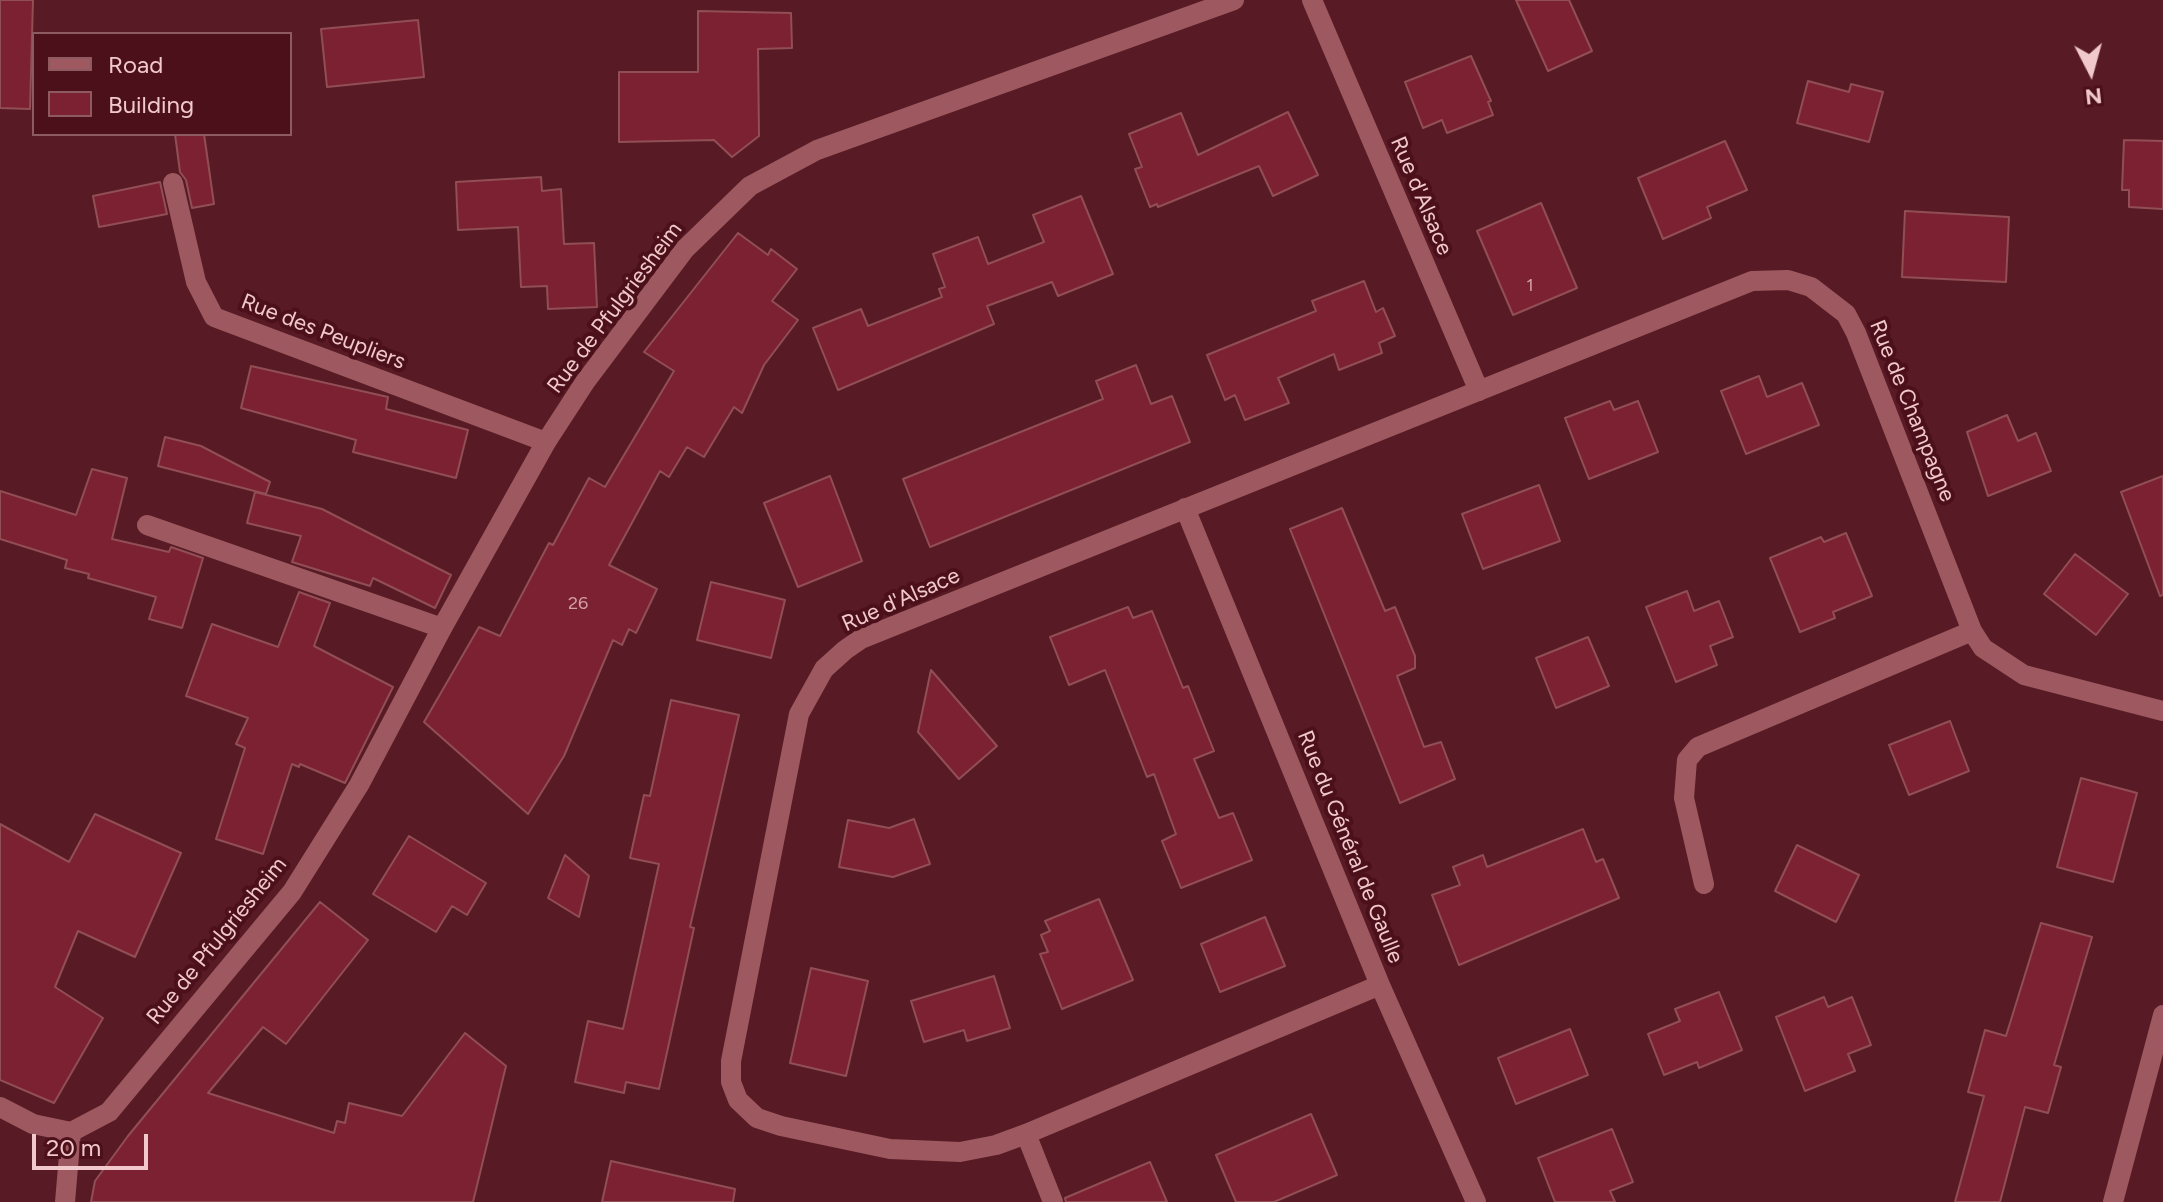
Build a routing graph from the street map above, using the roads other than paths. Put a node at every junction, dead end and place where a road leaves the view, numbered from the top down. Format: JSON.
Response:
{"nodes":[{"id":1,"x":1234,"y":0,"type":"edge"},
{"id":2,"x":1312,"y":0,"type":"edge"},
{"id":3,"x":173,"y":183,"type":"dead end"},
{"id":4,"x":1479,"y":391,"type":"junction"},
{"id":5,"x":546,"y":442,"type":"junction"},
{"id":6,"x":1185,"y":508,"type":"junction"},
{"id":7,"x":147,"y":525,"type":"dead end"},
{"id":8,"x":442,"y":628,"type":"junction"},
{"id":9,"x":1972,"y":631,"type":"junction"},
{"id":10,"x":2163,"y":711,"type":"edge"},
{"id":11,"x":1704,"y":884,"type":"dead end"},
{"id":12,"x":1380,"y":985,"type":"junction"},
{"id":13,"x":2163,"y":1015,"type":"edge"},
{"id":14,"x":0,"y":1107,"type":"edge"},
{"id":15,"x":71,"y":1132,"type":"junction"},
{"id":16,"x":1026,"y":1134,"type":"junction"},
{"id":17,"x":65,"y":1202,"type":"edge"},
{"id":18,"x":1053,"y":1202,"type":"edge"},
{"id":19,"x":1476,"y":1202,"type":"edge"},
{"id":20,"x":2113,"y":1202,"type":"edge"}],
"edges":[{"from":1,"to":5,"type":"street","name":"Rue de Pfulgriesheim"},
{"from":2,"to":4,"type":"street","name":"Rue d'Alsace"},
{"from":3,"to":5,"type":"street","name":"Rue des Peupliers"},
{"from":4,"to":6,"type":"street","name":"Rue d'Alsace"},
{"from":4,"to":9,"type":"street","name":"Rue de Champagne"},
{"from":5,"to":8,"type":"street","name":"Rue de Pfulgriesheim"},
{"from":6,"to":12,"type":"street","name":"Rue du Général de Gaulle"},
{"from":6,"to":16,"type":"street","name":"Rue d'Alsace"},
{"from":7,"to":8,"type":"street"},
{"from":8,"to":15,"type":"street","name":"Rue de Pfulgriesheim"},
{"from":9,"to":10,"type":"street","name":"Rue de Champagne"},
{"from":9,"to":11,"type":"street"},
{"from":12,"to":16,"type":"street","name":"Rue d'Alsace"},
{"from":12,"to":19,"type":"street","name":"Rue du Général de Gaulle"},
{"from":13,"to":20,"type":"street"},
{"from":14,"to":15,"type":"street"},
{"from":15,"to":17,"type":"street"},
{"from":16,"to":18,"type":"street"}]}
